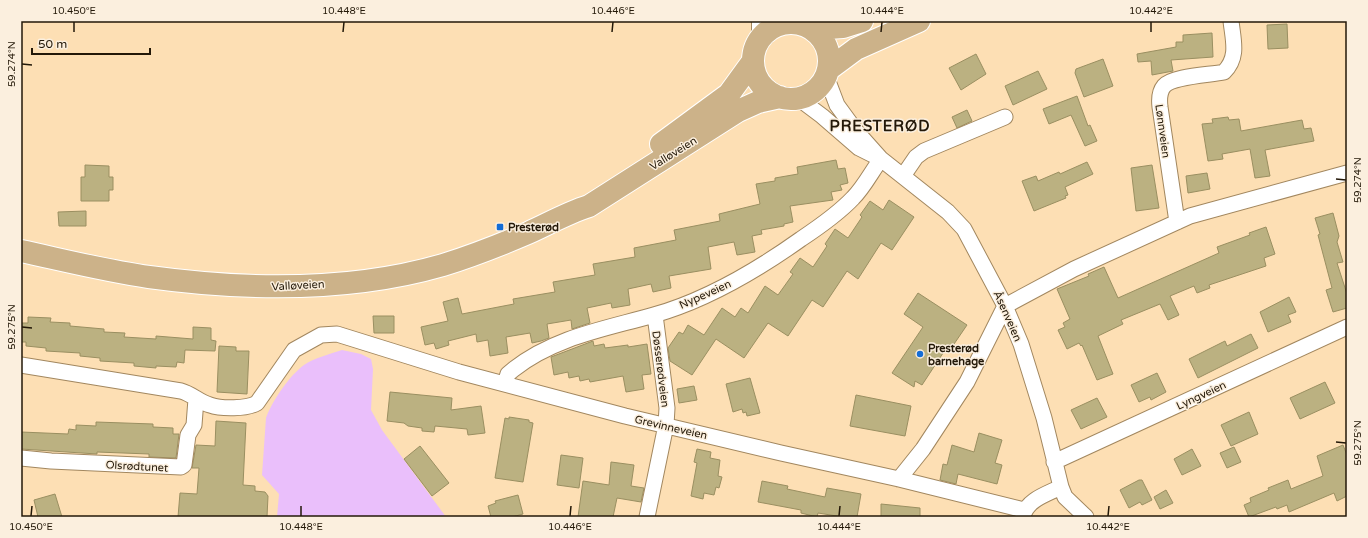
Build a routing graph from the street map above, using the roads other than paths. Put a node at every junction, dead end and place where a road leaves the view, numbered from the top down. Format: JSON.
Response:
{"nodes":[{"id":1,"x":862,"y":21,"type":"edge"},
{"id":2,"x":919,"y":21,"type":"edge"},
{"id":3,"x":1231,"y":21,"type":"edge"},
{"id":4,"x":805,"y":25,"type":"edge"},
{"id":5,"x":763,"y":28,"type":"edge"},
{"id":6,"x":753,"y":61,"type":"junction"},
{"id":7,"x":827,"y":73,"type":"junction"},
{"id":8,"x":789,"y":98,"type":"junction"},
{"id":9,"x":1005,"y":117,"type":"dead end"},
{"id":10,"x":881,"y":159,"type":"junction"},
{"id":11,"x":1347,"y":173,"type":"edge"},
{"id":12,"x":903,"y":176,"type":"junction"},
{"id":13,"x":567,"y":213,"type":"junction"},
{"id":14,"x":1177,"y":222,"type":"junction"},
{"id":15,"x":21,"y":251,"type":"edge"},
{"id":16,"x":1005,"y":306,"type":"junction"},
{"id":17,"x":655,"y":315,"type":"junction"},
{"id":18,"x":1347,"y":327,"type":"edge"},
{"id":19,"x":21,"y":365,"type":"edge"},
{"id":20,"x":504,"y":384,"type":"junction"},
{"id":21,"x":196,"y":399,"type":"junction"},
{"id":22,"x":666,"y":425,"type":"junction"},
{"id":23,"x":21,"y":458,"type":"edge"},
{"id":24,"x":1054,"y":462,"type":"junction"},
{"id":25,"x":899,"y":479,"type":"junction"},
{"id":26,"x":1061,"y":487,"type":"junction"},
{"id":27,"x":1024,"y":513,"type":"edge"},
{"id":28,"x":646,"y":517,"type":"edge"},
{"id":29,"x":1086,"y":517,"type":"edge"}],
"edges":[{"from":1,"to":4,"type":"main road"},
{"from":2,"to":7,"type":"main road"},
{"from":3,"to":14,"type":"street","name":"Lønnveien"},
{"from":4,"to":5,"type":"main road"},
{"from":4,"to":7,"type":"main road"},
{"from":5,"to":6,"type":"main road"},
{"from":6,"to":8,"type":"main road"},
{"from":6,"to":13,"type":"main road","name":"Valløveien"},
{"from":7,"to":8,"type":"main road"},
{"from":7,"to":10,"type":"street","name":"Åsenveien"},
{"from":8,"to":10,"type":"street","name":"Åsenveien"},
{"from":8,"to":13,"type":"main road","name":"Valløveien"},
{"from":9,"to":12,"type":"street"},
{"from":10,"to":12,"type":"street","name":"Åsenveien"},
{"from":10,"to":17,"type":"street","name":"Nypeveien"},
{"from":11,"to":14,"type":"street"},
{"from":12,"to":16,"type":"street","name":"Åsenveien"},
{"from":13,"to":15,"type":"main road","name":"Valløveien"},
{"from":14,"to":16,"type":"street"},
{"from":16,"to":24,"type":"street","name":"Åsenveien"},
{"from":16,"to":25,"type":"street"},
{"from":17,"to":20,"type":"street","name":"Nypeveien"},
{"from":17,"to":22,"type":"street","name":"Døsserødveien"},
{"from":18,"to":24,"type":"street","name":"Lyngveien"},
{"from":19,"to":21,"type":"street"},
{"from":20,"to":21,"type":"street","name":"Grevinneveien"},
{"from":20,"to":22,"type":"street","name":"Grevinneveien"},
{"from":21,"to":23,"type":"street","name":"Olsrødtunet"},
{"from":22,"to":25,"type":"street","name":"Grevinneveien"},
{"from":22,"to":28,"type":"street","name":"Døsserødveien"},
{"from":24,"to":26,"type":"street","name":"Åsenveien"},
{"from":25,"to":27,"type":"street","name":"Grevinneveien"},
{"from":26,"to":27,"type":"street"},
{"from":26,"to":29,"type":"street"}]}
